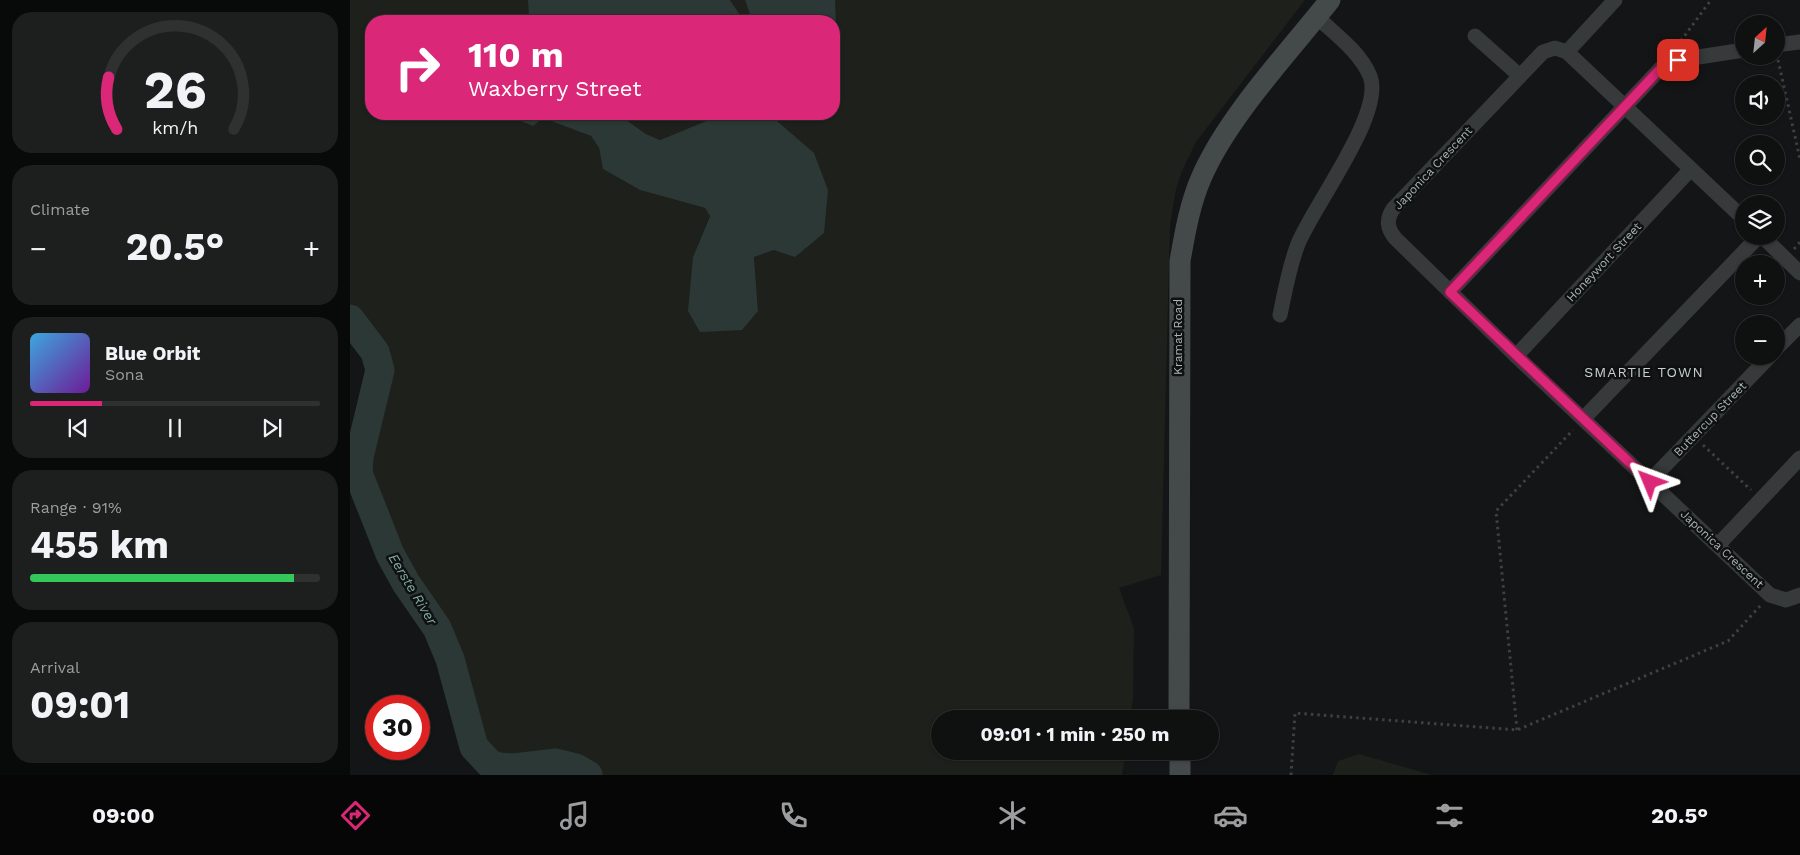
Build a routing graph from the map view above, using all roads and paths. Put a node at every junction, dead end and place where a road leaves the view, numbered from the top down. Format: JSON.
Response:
{"nodes":[{"id":1,"x":1330,"y":0,"type":"edge"},
{"id":2,"x":1614,"y":0,"type":"edge"},
{"id":3,"x":1710,"y":0,"type":"edge"},
{"id":4,"x":1317,"y":17,"type":"junction"},
{"id":5,"x":1475,"y":36,"type":"dead end"},
{"id":6,"x":1785,"y":46,"type":"edge"},
{"id":7,"x":1567,"y":52,"type":"junction"},
{"id":8,"x":1735,"y":52,"type":"edge"},
{"id":9,"x":1667,"y":64,"type":"junction"},
{"id":10,"x":1520,"y":76,"type":"junction"},
{"id":11,"x":1624,"y":106,"type":"junction"},
{"id":12,"x":1800,"y":159,"type":"edge"},
{"id":13,"x":1691,"y":169,"type":"junction"},
{"id":14,"x":1735,"y":211,"type":"edge"},
{"id":15,"x":1751,"y":245,"type":"edge"},
{"id":16,"x":1770,"y":245,"type":"edge"},
{"id":17,"x":1800,"y":273,"type":"edge"},
{"id":18,"x":1450,"y":292,"type":"junction"},
{"id":19,"x":1280,"y":314,"type":"dead end"},
{"id":20,"x":1800,"y":325,"type":"edge"},
{"id":21,"x":1785,"y":341,"type":"edge"},
{"id":22,"x":1516,"y":356,"type":"junction"},
{"id":23,"x":1761,"y":365,"type":"edge"},
{"id":24,"x":1584,"y":418,"type":"junction"},
{"id":25,"x":1693,"y":436,"type":"junction"},
{"id":26,"x":1800,"y":458,"type":"edge"},
{"id":27,"x":1650,"y":482,"type":"junction"},
{"id":28,"x":1761,"y":500,"type":"junction"},
{"id":29,"x":1718,"y":545,"type":"junction"},
{"id":30,"x":1770,"y":595,"type":"junction"},
{"id":31,"x":1800,"y":595,"type":"edge"},
{"id":32,"x":1179,"y":710,"type":"edge"},
{"id":33,"x":1517,"y":730,"type":"junction"},
{"id":34,"x":1180,"y":760,"type":"edge"},
{"id":35,"x":1180,"y":775,"type":"edge"},
{"id":36,"x":1290,"y":775,"type":"edge"}],
"edges":[{"from":1,"to":4,"type":"street","name":"Kramat Road"},
{"from":2,"to":7,"type":"street"},
{"from":3,"to":9,"type":"path"},
{"from":4,"to":19,"type":"street"},
{"from":4,"to":32,"type":"street","name":"Kramat Road"},
{"from":5,"to":10,"type":"street"},
{"from":6,"to":12,"type":"path"},
{"from":7,"to":10,"type":"street","name":"Japonica Crescent"},
{"from":7,"to":11,"type":"street"},
{"from":8,"to":9,"type":"street"},
{"from":9,"to":11,"type":"street"},
{"from":10,"to":18,"type":"street","name":"Japonica Crescent"},
{"from":11,"to":13,"type":"street"},
{"from":11,"to":18,"type":"street"},
{"from":13,"to":14,"type":"street"},
{"from":13,"to":22,"type":"street","name":"Honeywort Street"},
{"from":15,"to":24,"type":"street"},
{"from":16,"to":17,"type":"street"},
{"from":18,"to":22,"type":"street","name":"Japonica Crescent"},
{"from":20,"to":21,"type":"street"},
{"from":22,"to":24,"type":"street","name":"Japonica Crescent"},
{"from":23,"to":25,"type":"street","name":"Buttercup Street"},
{"from":24,"to":27,"type":"street","name":"Japonica Crescent"},
{"from":24,"to":33,"type":"path"},
{"from":25,"to":27,"type":"street","name":"Buttercup Street"},
{"from":25,"to":28,"type":"path"},
{"from":26,"to":28,"type":"street"},
{"from":27,"to":29,"type":"street","name":"Japonica Crescent"},
{"from":28,"to":29,"type":"street"},
{"from":29,"to":30,"type":"street","name":"Japonica Crescent"},
{"from":30,"to":31,"type":"street","name":"Japonica Crescent"},
{"from":30,"to":33,"type":"path"},
{"from":33,"to":36,"type":"path"},
{"from":34,"to":35,"type":"street"}]}
